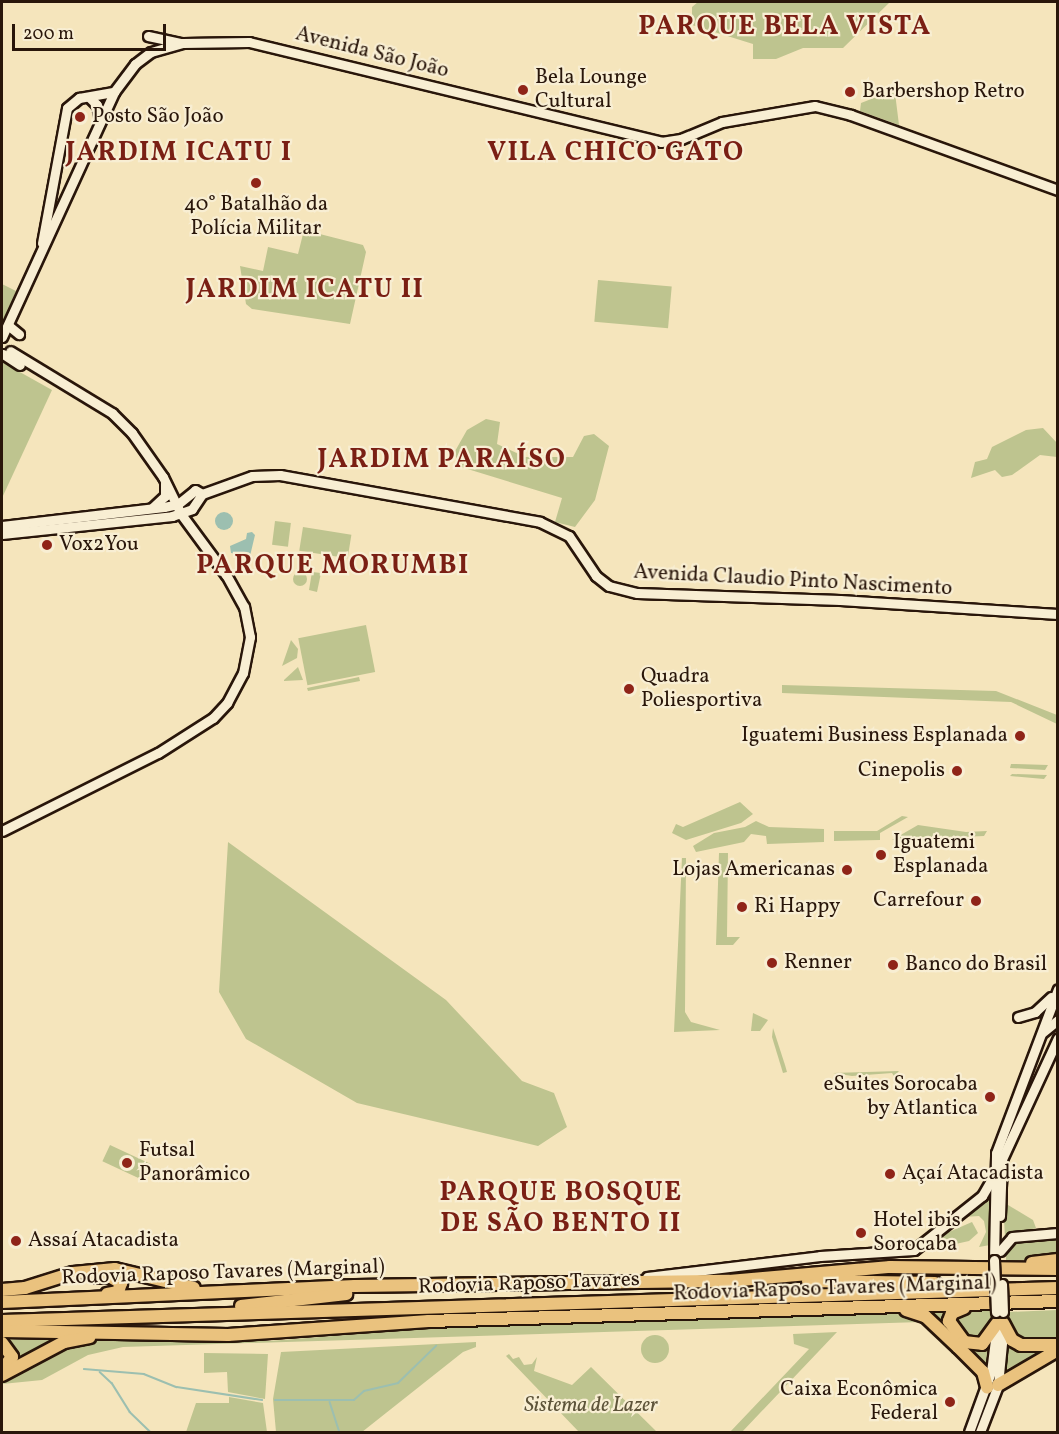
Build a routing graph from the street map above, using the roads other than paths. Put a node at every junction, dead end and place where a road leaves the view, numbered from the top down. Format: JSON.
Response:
{"nodes":[{"id":1,"x":148,"y":36,"type":"dead end"},
{"id":2,"x":183,"y":43,"type":"junction"},
{"id":3,"x":114,"y":92,"type":"junction"},
{"id":4,"x":89,"y":97,"type":"junction"},
{"id":5,"x":100,"y":120,"type":"junction"},
{"id":6,"x":1058,"y":190,"type":"edge"},
{"id":7,"x":38,"y":260,"type":"junction"},
{"id":8,"x":9,"y":324,"type":"junction"},
{"id":9,"x":19,"y":334,"type":"dead end"},
{"id":10,"x":3,"y":338,"type":"edge"},
{"id":11,"x":5,"y":353,"type":"edge"},
{"id":12,"x":163,"y":478,"type":"junction"},
{"id":13,"x":201,"y":497,"type":"junction"},
{"id":14,"x":150,"y":509,"type":"junction"},
{"id":15,"x":179,"y":509,"type":"junction"},
{"id":16,"x":192,"y":509,"type":"junction"},
{"id":17,"x":2,"y":526,"type":"edge"},
{"id":18,"x":191,"y":526,"type":"junction"},
{"id":19,"x":2,"y":534,"type":"edge"},
{"id":20,"x":1058,"y":614,"type":"edge"},
{"id":21,"x":2,"y":831,"type":"edge"},
{"id":22,"x":1058,"y":988,"type":"edge"},
{"id":23,"x":1018,"y":1017,"type":"dead end"},
{"id":24,"x":1047,"y":1018,"type":"junction"},
{"id":25,"x":1058,"y":1019,"type":"edge"},
{"id":26,"x":1040,"y":1035,"type":"junction"},
{"id":27,"x":1058,"y":1038,"type":"edge"},
{"id":28,"x":993,"y":1177,"type":"junction"},
{"id":29,"x":997,"y":1230,"type":"junction"},
{"id":30,"x":1058,"y":1233,"type":"edge"},
{"id":31,"x":998,"y":1257,"type":"junction"},
{"id":32,"x":1058,"y":1260,"type":"edge"},
{"id":33,"x":963,"y":1269,"type":"junction"},
{"id":34,"x":1058,"y":1269,"type":"edge"},
{"id":35,"x":729,"y":1281,"type":"junction"},
{"id":36,"x":1058,"y":1281,"type":"edge"},
{"id":37,"x":935,"y":1283,"type":"junction"},
{"id":38,"x":493,"y":1284,"type":"junction"},
{"id":39,"x":431,"y":1285,"type":"junction"},
{"id":40,"x":1058,"y":1288,"type":"edge"},
{"id":41,"x":2,"y":1290,"type":"edge"},
{"id":42,"x":234,"y":1293,"type":"junction"},
{"id":43,"x":2,"y":1295,"type":"edge"},
{"id":44,"x":37,"y":1301,"type":"junction"},
{"id":45,"x":2,"y":1302,"type":"edge"},
{"id":46,"x":1058,"y":1303,"type":"edge"},
{"id":47,"x":241,"y":1306,"type":"junction"},
{"id":48,"x":848,"y":1309,"type":"junction"},
{"id":49,"x":2,"y":1314,"type":"edge"},
{"id":50,"x":1002,"y":1314,"type":"junction"},
{"id":51,"x":2,"y":1321,"type":"edge"},
{"id":52,"x":2,"y":1331,"type":"edge"},
{"id":53,"x":146,"y":1333,"type":"junction"},
{"id":54,"x":2,"y":1343,"type":"edge"},
{"id":55,"x":1058,"y":1345,"type":"edge"},
{"id":56,"x":1058,"y":1350,"type":"edge"},
{"id":57,"x":2,"y":1370,"type":"edge"},
{"id":58,"x":2,"y":1375,"type":"edge"},
{"id":59,"x":992,"y":1386,"type":"junction"},
{"id":60,"x":969,"y":1432,"type":"edge"},
{"id":61,"x":980,"y":1432,"type":"edge"}],
"edges":[{"from":1,"to":2,"type":"main road"},
{"from":2,"to":3,"type":"main road","name":"Avenida São João"},
{"from":2,"to":6,"type":"main road","name":"Avenida São João"},
{"from":3,"to":4,"type":"main road"},
{"from":3,"to":5,"type":"main road","name":"Avenida São João"},
{"from":4,"to":5,"type":"main road"},
{"from":4,"to":7,"type":"main road","name":"Avenida São João"},
{"from":5,"to":7,"type":"main road","name":"Avenida São João"},
{"from":7,"to":8,"type":"main road","name":"Avenida São João"},
{"from":8,"to":9,"type":"main road"},
{"from":8,"to":10,"type":"main road","name":"Avenida São João"},
{"from":10,"to":11,"type":"main road"},
{"from":11,"to":12,"type":"main road"},
{"from":12,"to":14,"type":"main road"},
{"from":12,"to":15,"type":"main road"},
{"from":13,"to":15,"type":"main road"},
{"from":13,"to":16,"type":"main road"},
{"from":13,"to":20,"type":"main road","name":"Avenida Claudio Pinto Nascimento"},
{"from":14,"to":15,"type":"main road"},
{"from":14,"to":17,"type":"main road"},
{"from":15,"to":16,"type":"main road"},
{"from":15,"to":18,"type":"main road"},
{"from":15,"to":19,"type":"main road"},
{"from":16,"to":18,"type":"main road"},
{"from":18,"to":21,"type":"main road"},
{"from":22,"to":23,"type":"main road"},
{"from":22,"to":24,"type":"main road"},
{"from":24,"to":25,"type":"main road"},
{"from":24,"to":26,"type":"main road"},
{"from":25,"to":26,"type":"main road"},
{"from":26,"to":28,"type":"main road"},
{"from":27,"to":29,"type":"main road"},
{"from":28,"to":29,"type":"main road"},
{"from":28,"to":38,"type":"main road"},
{"from":29,"to":31,"type":"main road"},
{"from":30,"to":31,"type":"main road"},
{"from":31,"to":50,"type":"main road","bridge":true},
{"from":32,"to":33,"type":"highway"},
{"from":33,"to":34,"type":"highway","name":"Rodovia Raposo Tavares (Marginal)"},
{"from":33,"to":35,"type":"highway","name":"Rodovia Raposo Tavares (Marginal)"},
{"from":35,"to":37,"type":"highway"},
{"from":35,"to":38,"type":"highway","name":"Rodovia Raposo Tavares (Marginal)"},
{"from":36,"to":37,"type":"highway","name":"Rodovia Raposo Tavares"},
{"from":37,"to":47,"type":"highway","name":"Rodovia Raposo Tavares"},
{"from":38,"to":39,"type":"highway","name":"Rodovia Raposo Tavares (Marginal)"},
{"from":39,"to":42,"type":"highway","name":"Rodovia Raposo Tavares (Marginal)"},
{"from":39,"to":47,"type":"highway"},
{"from":40,"to":51,"type":"highway","name":"Rodovia Raposo Tavares"},
{"from":41,"to":42,"type":"highway"},
{"from":42,"to":44,"type":"highway","name":"Rodovia Raposo Tavares (Marginal)"},
{"from":43,"to":44,"type":"highway"},
{"from":44,"to":45,"type":"highway","name":"Rodovia Raposo Tavares (Marginal)"},
{"from":46,"to":50,"type":"highway","name":"Rodovia Raposo Tavares (Marginal)"},
{"from":47,"to":49,"type":"highway","name":"Rodovia Raposo Tavares"},
{"from":48,"to":50,"type":"highway","name":"Rodovia Raposo Tavares (Marginal)"},
{"from":48,"to":53,"type":"highway","name":"Rodovia Raposo Tavares (Marginal)"},
{"from":48,"to":59,"type":"highway"},
{"from":50,"to":55,"type":"highway"},
{"from":50,"to":59,"type":"main road"},
{"from":52,"to":53,"type":"highway","name":"Rodovia Raposo Tavares (Marginal)"},
{"from":53,"to":58,"type":"highway"},
{"from":54,"to":57,"type":"highway"},
{"from":56,"to":59,"type":"highway"},
{"from":59,"to":60,"type":"main road"},
{"from":59,"to":61,"type":"main road"}]}
